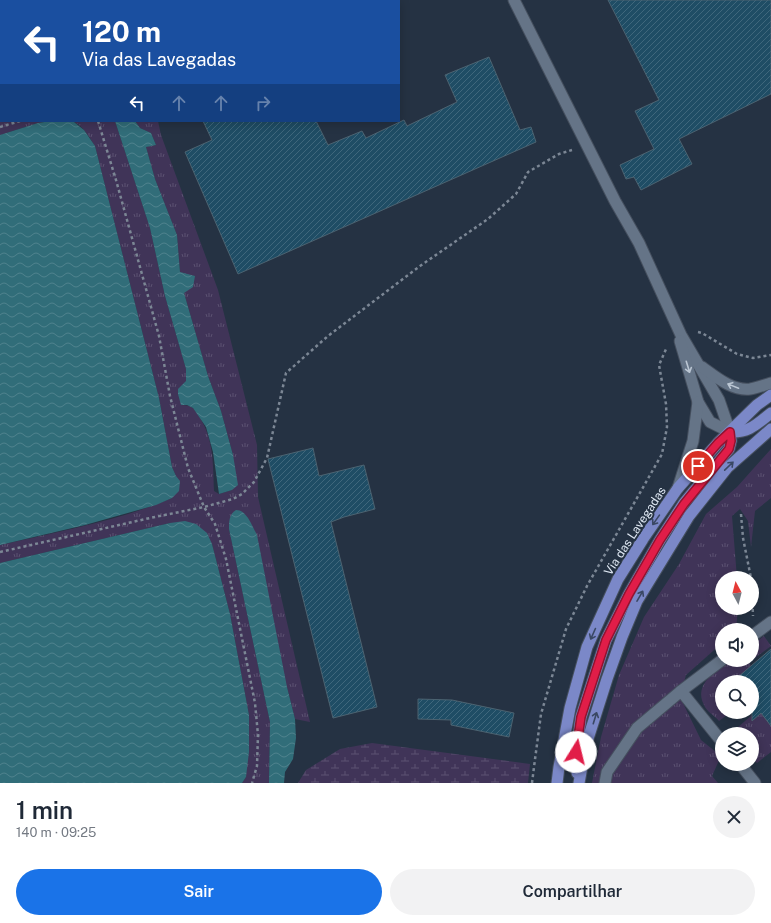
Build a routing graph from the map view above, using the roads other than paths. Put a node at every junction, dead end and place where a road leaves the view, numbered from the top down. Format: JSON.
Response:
{"nodes":[{"id":1,"x":514,"y":0,"type":"edge"},
{"id":2,"x":680,"y":336,"type":"junction"},
{"id":3,"x":699,"y":365,"type":"junction"},
{"id":4,"x":771,"y":382,"type":"edge"},
{"id":5,"x":771,"y":394,"type":"edge"},
{"id":6,"x":698,"y":402,"type":"junction"},
{"id":7,"x":771,"y":413,"type":"edge"},
{"id":8,"x":771,"y":429,"type":"edge"},
{"id":9,"x":730,"y":432,"type":"junction"},
{"id":10,"x":678,"y":488,"type":"junction"},
{"id":11,"x":771,"y":622,"type":"edge"},
{"id":12,"x":759,"y":631,"type":"edge"},
{"id":13,"x":715,"y":665,"type":"edge"},
{"id":14,"x":682,"y":691,"type":"junction"},
{"id":15,"x":715,"y":733,"type":"edge"},
{"id":16,"x":746,"y":771,"type":"edge"},
{"id":17,"x":557,"y":783,"type":"edge"},
{"id":18,"x":578,"y":783,"type":"edge"},
{"id":19,"x":605,"y":783,"type":"edge"},
{"id":20,"x":755,"y":783,"type":"edge"}],
"edges":[{"from":1,"to":2,"type":"street"},
{"from":2,"to":3,"type":"street"},
{"from":2,"to":6,"type":"street","one_way":true},
{"from":4,"to":3,"type":"street","one_way":true},
{"from":3,"to":9,"type":"street"},
{"from":5,"to":9,"type":"main road","name":"Via das Lavegadas"},
{"from":6,"to":9,"type":"street"},
{"from":6,"to":10,"type":"street"},
{"from":7,"to":9,"type":"main road"},
{"from":18,"to":8,"type":"main road","one_way":true},
{"from":9,"to":10,"type":"main road","name":"Via das Lavegadas"},
{"from":9,"to":18,"type":"main road"},
{"from":10,"to":17,"type":"main road","name":"Via das Lavegadas","one_way":true},
{"from":11,"to":12,"type":"street"},
{"from":13,"to":14,"type":"street"},
{"from":14,"to":15,"type":"street"},
{"from":14,"to":19,"type":"street"},
{"from":16,"to":20,"type":"street"}]}
